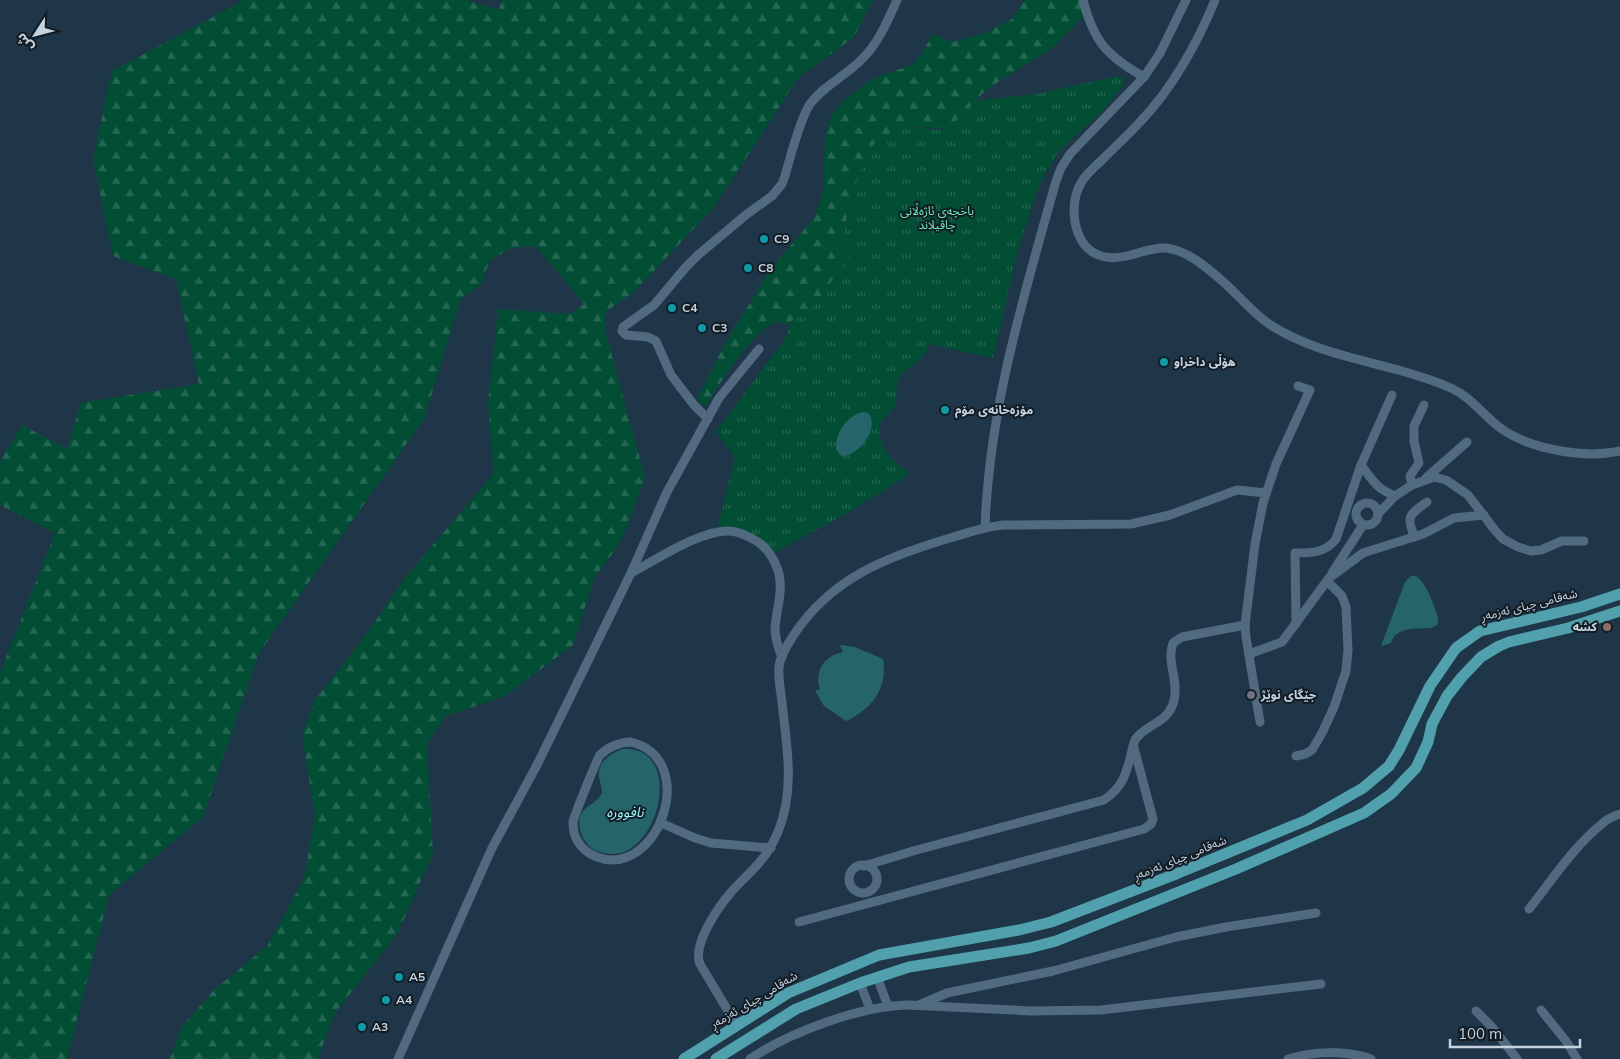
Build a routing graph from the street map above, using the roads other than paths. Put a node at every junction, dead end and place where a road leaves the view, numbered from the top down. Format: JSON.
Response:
{"nodes":[{"id":1,"x":897,"y":0,"type":"edge"},
{"id":2,"x":1083,"y":0,"type":"edge"},
{"id":3,"x":1186,"y":0,"type":"edge"},
{"id":4,"x":1215,"y":0,"type":"edge"},
{"id":5,"x":1144,"y":77,"type":"junction"},
{"id":6,"x":760,"y":350,"type":"dead end"},
{"id":7,"x":1298,"y":386,"type":"dead end"},
{"id":8,"x":1392,"y":395,"type":"dead end"},
{"id":9,"x":1424,"y":405,"type":"dead end"},
{"id":10,"x":708,"y":419,"type":"junction"},
{"id":11,"x":1467,"y":442,"type":"dead end"},
{"id":12,"x":1620,"y":451,"type":"edge"},
{"id":13,"x":1361,"y":465,"type":"junction"},
{"id":14,"x":1424,"y":480,"type":"junction"},
{"id":15,"x":1412,"y":485,"type":"junction"},
{"id":16,"x":1266,"y":493,"type":"junction"},
{"id":17,"x":1395,"y":496,"type":"junction"},
{"id":18,"x":1427,"y":502,"type":"dead end"},
{"id":19,"x":1378,"y":514,"type":"junction"},
{"id":20,"x":1484,"y":516,"type":"junction"},
{"id":21,"x":1363,"y":525,"type":"junction"},
{"id":22,"x":985,"y":528,"type":"junction"},
{"id":23,"x":1415,"y":537,"type":"junction"},
{"id":24,"x":1584,"y":541,"type":"dead end"},
{"id":25,"x":631,"y":573,"type":"junction"},
{"id":26,"x":1328,"y":579,"type":"junction"},
{"id":27,"x":1620,"y":594,"type":"edge"},
{"id":28,"x":1620,"y":610,"type":"edge"},
{"id":29,"x":1245,"y":624,"type":"junction"},
{"id":30,"x":1296,"y":624,"type":"junction"},
{"id":31,"x":1248,"y":654,"type":"junction"},
{"id":32,"x":782,"y":657,"type":"junction"},
{"id":33,"x":1260,"y":722,"type":"dead end"},
{"id":34,"x":1133,"y":745,"type":"junction"},
{"id":35,"x":1296,"y":756,"type":"dead end"},
{"id":36,"x":1620,"y":814,"type":"edge"},
{"id":37,"x":661,"y":823,"type":"junction"},
{"id":38,"x":771,"y":848,"type":"junction"},
{"id":39,"x":864,"y":866,"type":"dead end"},
{"id":40,"x":1529,"y":909,"type":"dead end"},
{"id":41,"x":1316,"y":913,"type":"dead end"},
{"id":42,"x":799,"y":922,"type":"dead end"},
{"id":43,"x":877,"y":977,"type":"junction"},
{"id":44,"x":860,"y":983,"type":"junction"},
{"id":45,"x":1321,"y":984,"type":"dead end"},
{"id":46,"x":888,"y":1006,"type":"junction"},
{"id":47,"x":917,"y":1006,"type":"junction"},
{"id":48,"x":870,"y":1009,"type":"junction"},
{"id":49,"x":1541,"y":1010,"type":"dead end"},
{"id":50,"x":1476,"y":1011,"type":"dead end"},
{"id":51,"x":737,"y":1026,"type":"junction"},
{"id":52,"x":398,"y":1059,"type":"edge"},
{"id":53,"x":684,"y":1059,"type":"edge"},
{"id":54,"x":716,"y":1059,"type":"edge"},
{"id":55,"x":750,"y":1059,"type":"edge"},
{"id":56,"x":1288,"y":1059,"type":"edge"},
{"id":57,"x":1371,"y":1059,"type":"edge"},
{"id":58,"x":1517,"y":1059,"type":"edge"},
{"id":59,"x":1577,"y":1059,"type":"edge"}],
"edges":[{"from":1,"to":10,"type":"street"},
{"from":2,"to":5,"type":"street"},
{"from":3,"to":5,"type":"street"},
{"from":4,"to":12,"type":"street"},
{"from":5,"to":22,"type":"street"},
{"from":6,"to":10,"type":"street"},
{"from":7,"to":16,"type":"street"},
{"from":8,"to":13,"type":"street"},
{"from":9,"to":15,"type":"street"},
{"from":10,"to":25,"type":"street"},
{"from":11,"to":14,"type":"street"},
{"from":13,"to":17,"type":"street"},
{"from":13,"to":30,"type":"street"},
{"from":14,"to":15,"type":"street"},
{"from":14,"to":20,"type":"street"},
{"from":15,"to":17,"type":"street"},
{"from":16,"to":22,"type":"street"},
{"from":16,"to":29,"type":"street"},
{"from":17,"to":19,"type":"street"},
{"from":18,"to":23,"type":"street"},
{"from":19,"to":21,"type":"street"},
{"from":19,"to":21,"type":"street"},
{"from":20,"to":23,"type":"street"},
{"from":20,"to":24,"type":"street"},
{"from":21,"to":26,"type":"street"},
{"from":22,"to":32,"type":"street"},
{"from":23,"to":26,"type":"street"},
{"from":25,"to":32,"type":"street"},
{"from":25,"to":52,"type":"street"},
{"from":26,"to":30,"type":"street"},
{"from":26,"to":35,"type":"street"},
{"from":27,"to":51,"type":"main road","name":"شەقامی چیای ئەزمەڕ"},
{"from":28,"to":43,"type":"main road"},
{"from":29,"to":31,"type":"street"},
{"from":29,"to":34,"type":"street"},
{"from":30,"to":31,"type":"street"},
{"from":31,"to":33,"type":"street"},
{"from":32,"to":38,"type":"street"},
{"from":34,"to":39,"type":"street"},
{"from":34,"to":42,"type":"street"},
{"from":36,"to":40,"type":"street"},
{"from":37,"to":37,"type":"street"},
{"from":37,"to":38,"type":"street"},
{"from":38,"to":51,"type":"street"},
{"from":41,"to":47,"type":"street"},
{"from":43,"to":44,"type":"main road"},
{"from":43,"to":46,"type":"street"},
{"from":44,"to":48,"type":"street"},
{"from":44,"to":54,"type":"main road"},
{"from":45,"to":47,"type":"street"},
{"from":46,"to":47,"type":"street"},
{"from":46,"to":48,"type":"street"},
{"from":48,"to":55,"type":"street"},
{"from":49,"to":59,"type":"street"},
{"from":50,"to":58,"type":"street"},
{"from":51,"to":53,"type":"main road","name":"شەقامی چیای ئەزمەڕ"},
{"from":56,"to":57,"type":"street"}]}
